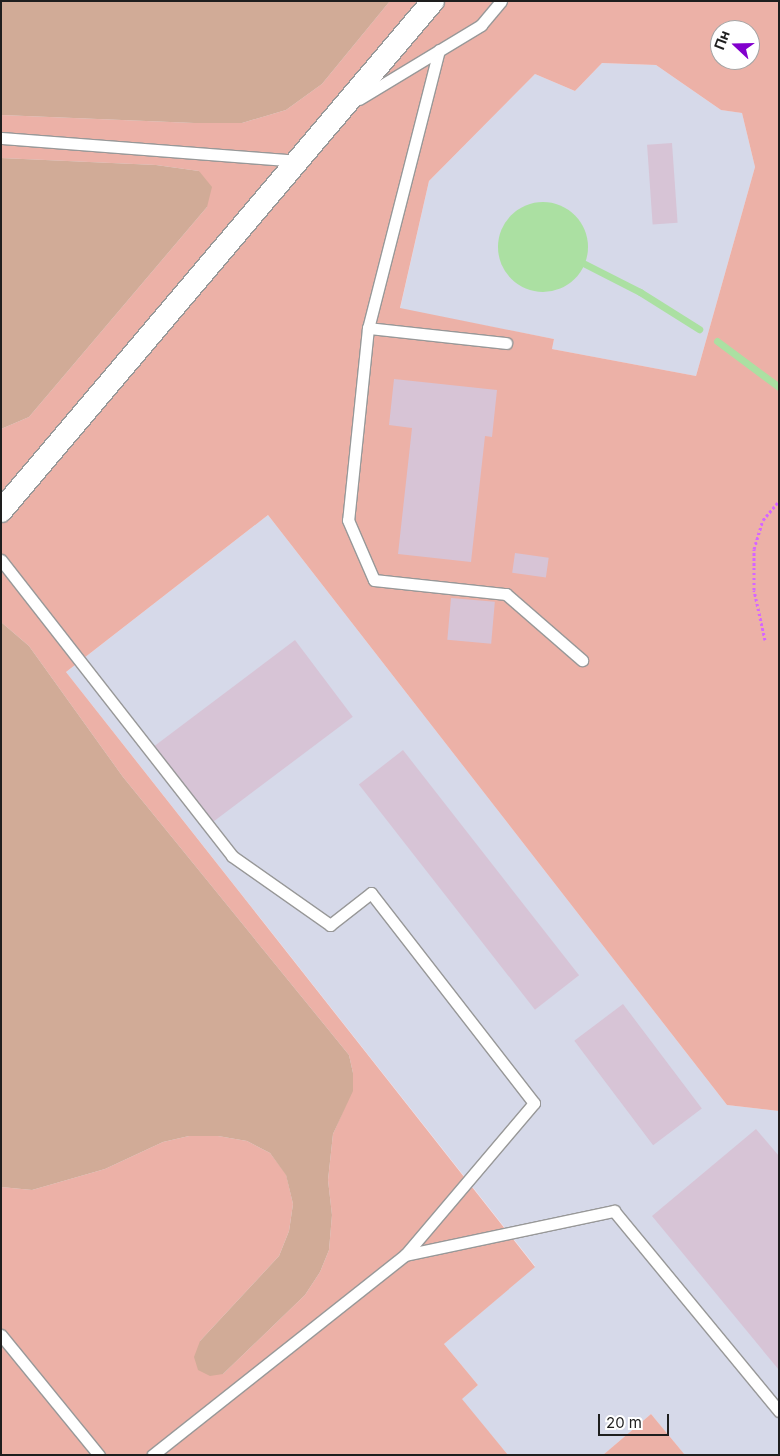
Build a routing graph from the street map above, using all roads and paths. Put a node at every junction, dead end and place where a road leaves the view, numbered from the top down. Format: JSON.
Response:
{"nodes":[{"id":1,"x":433,"y":1,"type":"edge"},
{"id":2,"x":501,"y":1,"type":"edge"},
{"id":3,"x":439,"y":50,"type":"junction"},
{"id":4,"x":340,"y":110,"type":"junction"},
{"id":5,"x":1,"y":138,"type":"edge"},
{"id":6,"x":297,"y":162,"type":"junction"},
{"id":7,"x":368,"y":328,"type":"junction"},
{"id":8,"x":506,"y":343,"type":"dead end"},
{"id":9,"x":779,"y":501,"type":"edge"},
{"id":10,"x":1,"y":512,"type":"edge"},
{"id":11,"x":1,"y":560,"type":"edge"},
{"id":12,"x":765,"y":640,"type":"dead end"},
{"id":13,"x":582,"y":660,"type":"dead end"},
{"id":14,"x":405,"y":1255,"type":"junction"},
{"id":15,"x":1,"y":1334,"type":"edge"},
{"id":16,"x":779,"y":1411,"type":"edge"},
{"id":17,"x":99,"y":1455,"type":"edge"},
{"id":18,"x":153,"y":1455,"type":"edge"}],
"edges":[{"from":1,"to":4,"type":"street"},
{"from":2,"to":3,"type":"lane"},
{"from":3,"to":4,"type":"lane"},
{"from":3,"to":7,"type":"lane"},
{"from":4,"to":6,"type":"street"},
{"from":5,"to":6,"type":"lane"},
{"from":6,"to":10,"type":"street"},
{"from":7,"to":8,"type":"lane"},
{"from":7,"to":13,"type":"lane"},
{"from":9,"to":12,"type":"path"},
{"from":11,"to":14,"type":"lane"},
{"from":14,"to":16,"type":"lane"},
{"from":14,"to":18,"type":"lane"},
{"from":15,"to":17,"type":"lane"}]}
